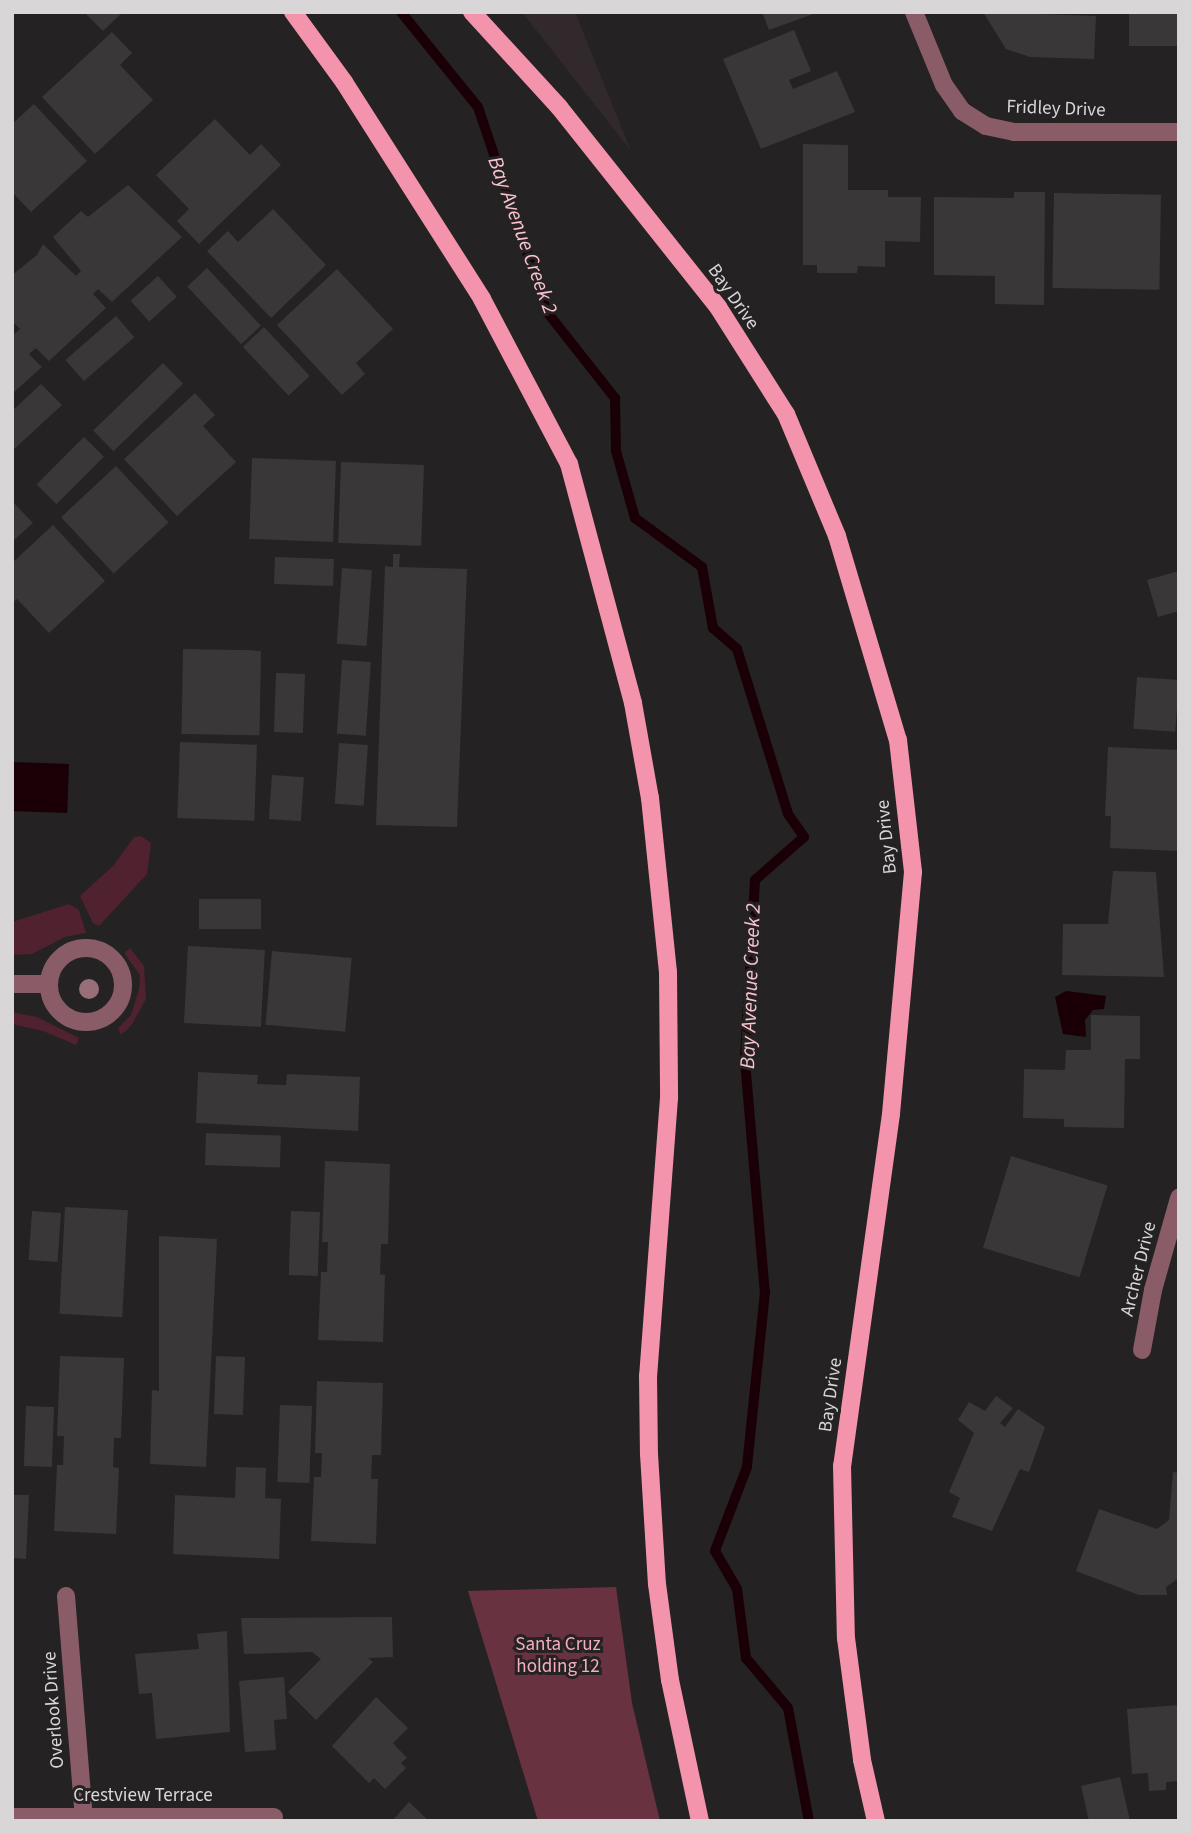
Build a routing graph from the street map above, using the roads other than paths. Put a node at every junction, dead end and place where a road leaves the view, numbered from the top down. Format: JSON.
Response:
{"nodes":[{"id":1,"x":293,"y":12,"type":"edge"},
{"id":2,"x":472,"y":12,"type":"edge"},
{"id":3,"x":914,"y":12,"type":"edge"},
{"id":4,"x":1179,"y":132,"type":"edge"},
{"id":5,"x":12,"y":984,"type":"edge"},
{"id":6,"x":48,"y":984,"type":"junction"},
{"id":7,"x":1179,"y":1198,"type":"edge"},
{"id":8,"x":1142,"y":1350,"type":"dead end"},
{"id":9,"x":66,"y":1596,"type":"dead end"},
{"id":10,"x":12,"y":1817,"type":"edge"},
{"id":11,"x":274,"y":1817,"type":"dead end"},
{"id":12,"x":83,"y":1818,"type":"edge"},
{"id":13,"x":700,"y":1821,"type":"edge"},
{"id":14,"x":876,"y":1821,"type":"edge"}],
"edges":[{"from":1,"to":13,"type":"main road"},
{"from":2,"to":14,"type":"main road","name":"Bay Drive"},
{"from":3,"to":4,"type":"street","name":"Fridley Drive"},
{"from":5,"to":6,"type":"street"},
{"from":6,"to":6,"type":"street"},
{"from":7,"to":8,"type":"street","name":"Archer Drive"},
{"from":9,"to":12,"type":"street","name":"Overlook Drive"},
{"from":10,"to":12,"type":"street","name":"Crestview Terrace"},
{"from":11,"to":12,"type":"street","name":"Crestview Terrace"}]}
